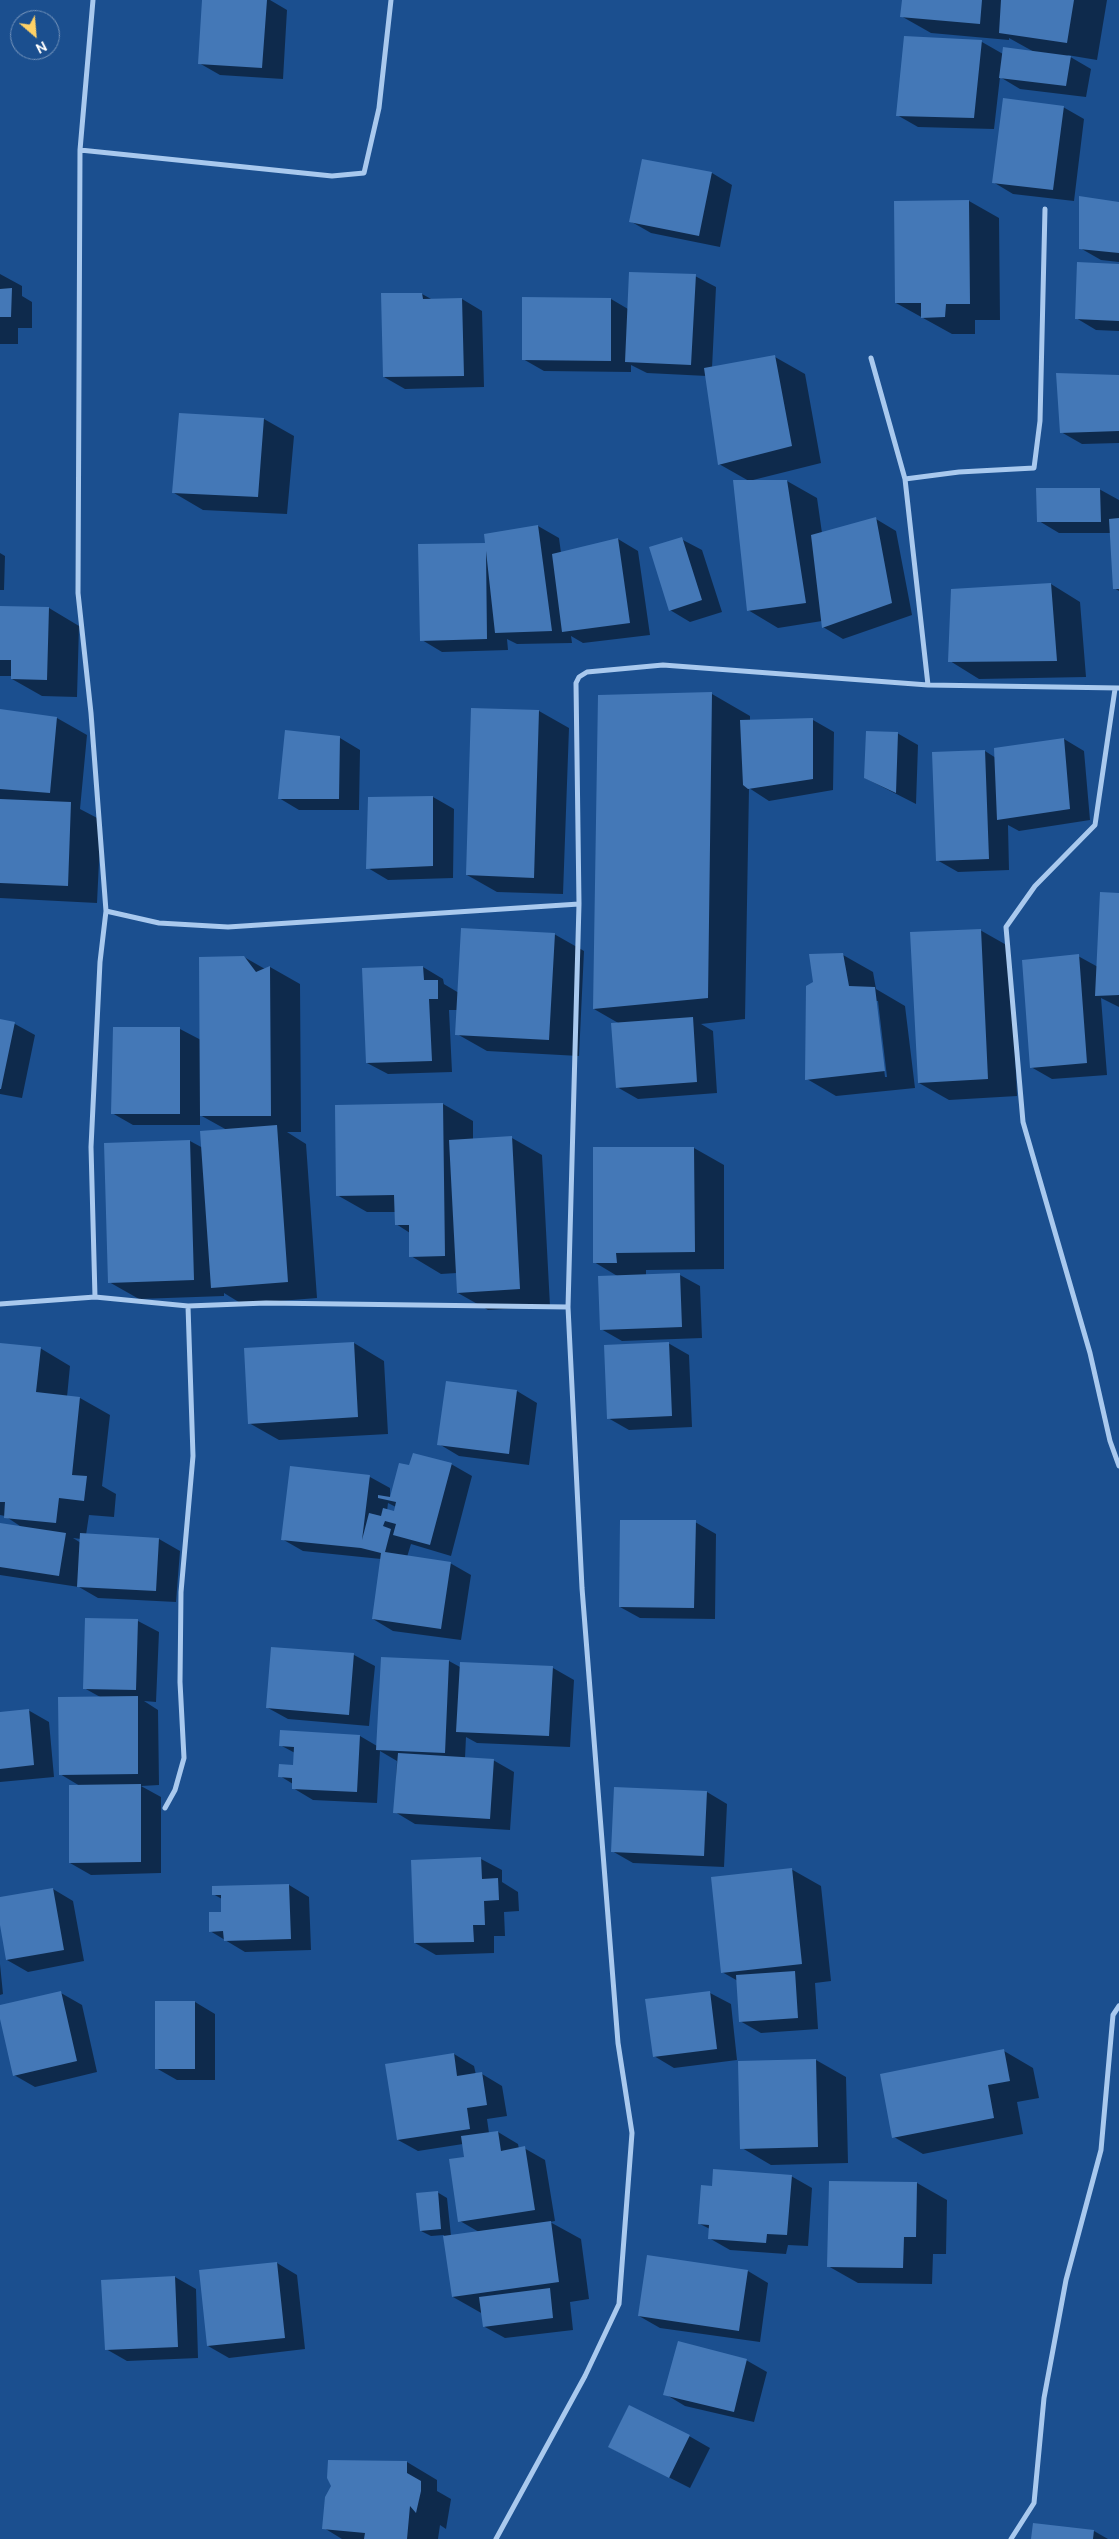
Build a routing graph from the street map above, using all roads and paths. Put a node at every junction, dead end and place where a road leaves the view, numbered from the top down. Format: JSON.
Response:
{"nodes":[{"id":1,"x":94,"y":0,"type":"edge"},
{"id":2,"x":391,"y":0,"type":"edge"},
{"id":3,"x":80,"y":150,"type":"junction"},
{"id":4,"x":1045,"y":209,"type":"dead end"},
{"id":5,"x":871,"y":358,"type":"dead end"},
{"id":6,"x":905,"y":479,"type":"junction"},
{"id":7,"x":928,"y":685,"type":"junction"},
{"id":8,"x":1117,"y":689,"type":"edge"},
{"id":9,"x":579,"y":904,"type":"junction"},
{"id":10,"x":106,"y":910,"type":"junction"},
{"id":11,"x":95,"y":1297,"type":"junction"},
{"id":12,"x":0,"y":1304,"type":"edge"},
{"id":13,"x":188,"y":1306,"type":"junction"},
{"id":14,"x":568,"y":1307,"type":"junction"},
{"id":15,"x":1119,"y":1466,"type":"edge"},
{"id":16,"x":164,"y":1808,"type":"dead end"},
{"id":17,"x":1119,"y":2006,"type":"edge"},
{"id":18,"x":496,"y":2539,"type":"edge"},
{"id":19,"x":1011,"y":2539,"type":"edge"}],
"edges":[{"from":1,"to":3,"type":"street"},
{"from":2,"to":3,"type":"street"},
{"from":3,"to":10,"type":"street"},
{"from":4,"to":6,"type":"street"},
{"from":5,"to":6,"type":"street"},
{"from":6,"to":7,"type":"street"},
{"from":7,"to":8,"type":"street"},
{"from":7,"to":9,"type":"street"},
{"from":8,"to":15,"type":"street"},
{"from":9,"to":10,"type":"street"},
{"from":9,"to":14,"type":"street"},
{"from":10,"to":11,"type":"street"},
{"from":11,"to":12,"type":"street"},
{"from":11,"to":13,"type":"street"},
{"from":13,"to":14,"type":"street"},
{"from":13,"to":16,"type":"street"},
{"from":14,"to":18,"type":"street"},
{"from":17,"to":19,"type":"street"}]}
